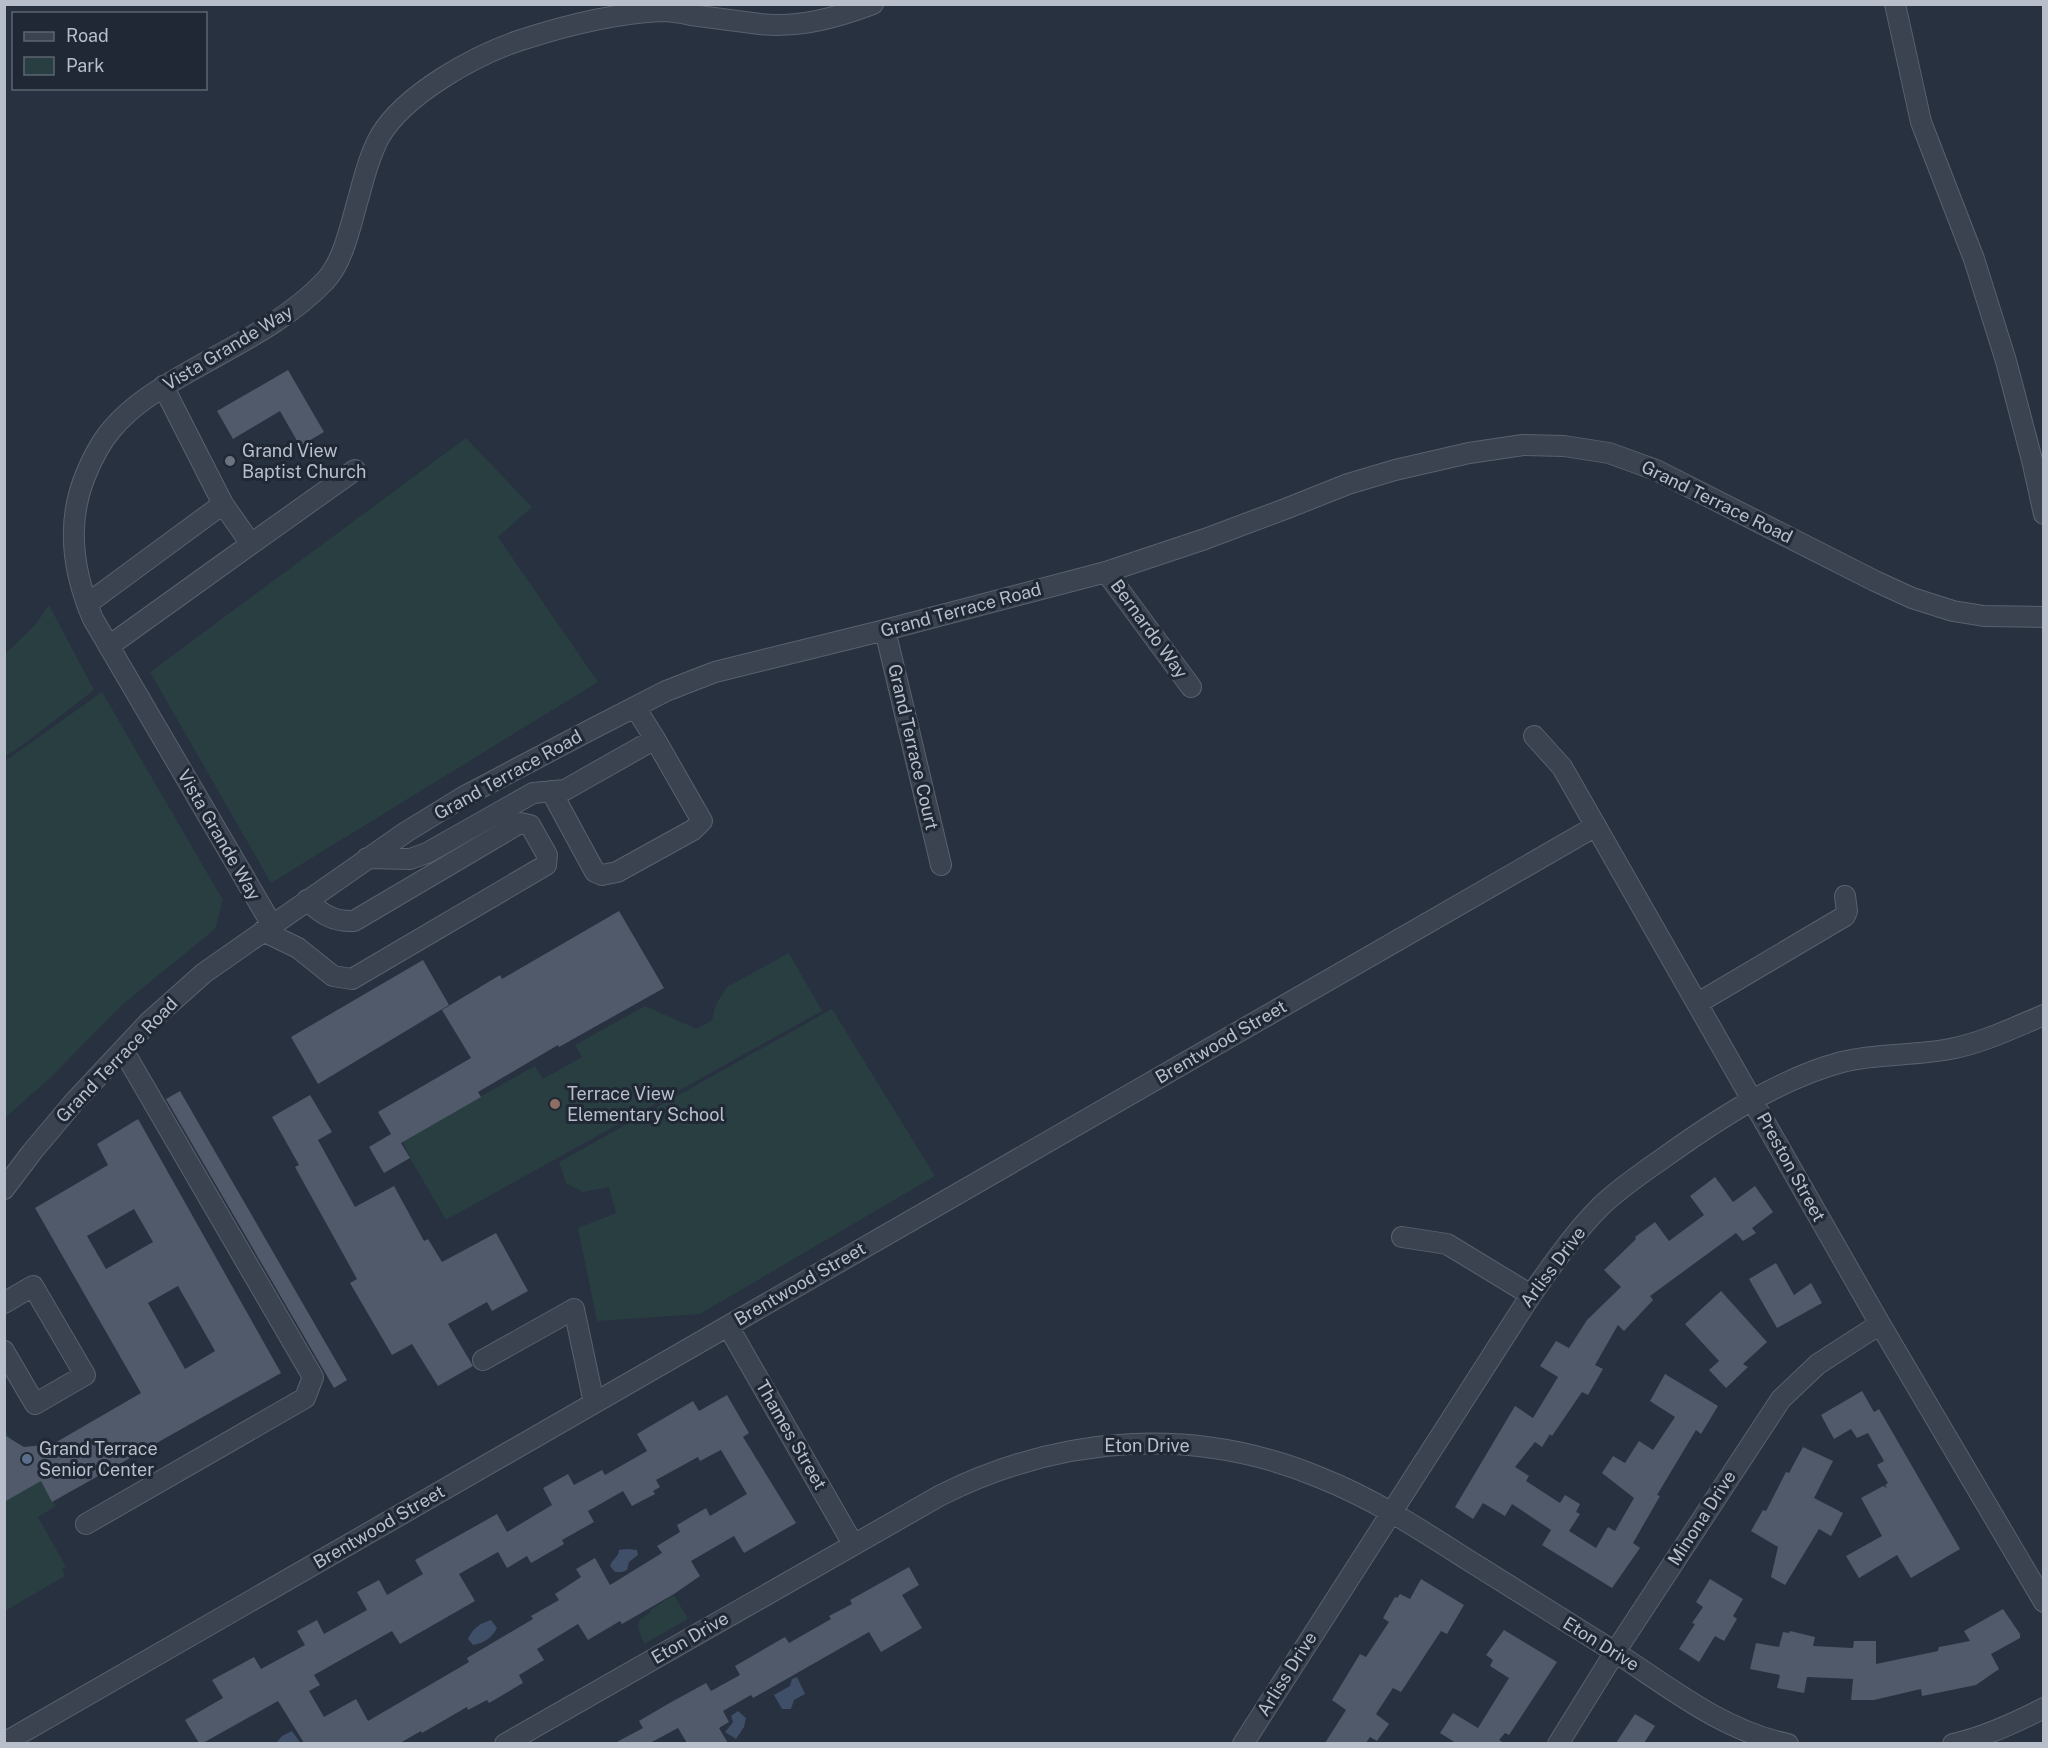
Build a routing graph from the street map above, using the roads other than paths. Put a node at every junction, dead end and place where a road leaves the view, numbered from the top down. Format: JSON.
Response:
{"nodes":[{"id":1,"x":873,"y":4,"type":"edge"},
{"id":2,"x":1895,"y":4,"type":"edge"},
{"id":3,"x":163,"y":386,"type":"junction"},
{"id":4,"x":355,"y":470,"type":"dead end"},
{"id":5,"x":223,"y":504,"type":"junction"},
{"id":6,"x":2043,"y":514,"type":"edge"},
{"id":7,"x":251,"y":544,"type":"junction"},
{"id":8,"x":1106,"y":572,"type":"junction"},
{"id":9,"x":87,"y":604,"type":"junction"},
{"id":10,"x":2043,"y":617,"type":"edge"},
{"id":11,"x":885,"y":630,"type":"junction"},
{"id":12,"x":109,"y":646,"type":"junction"},
{"id":13,"x":1191,"y":687,"type":"dead end"},
{"id":14,"x":635,"y":707,"type":"junction"},
{"id":15,"x":1534,"y":736,"type":"dead end"},
{"id":16,"x":655,"y":739,"type":"junction"},
{"id":17,"x":527,"y":763,"type":"junction"},
{"id":18,"x":547,"y":792,"type":"junction"},
{"id":19,"x":1596,"y":826,"type":"junction"},
{"id":20,"x":367,"y":858,"type":"junction"},
{"id":21,"x":941,"y":865,"type":"dead end"},
{"id":22,"x":1845,"y":896,"type":"dead end"},
{"id":23,"x":307,"y":900,"type":"junction"},
{"id":24,"x":267,"y":928,"type":"junction"},
{"id":25,"x":1698,"y":1003,"type":"junction"},
{"id":26,"x":2043,"y":1015,"type":"edge"},
{"id":27,"x":123,"y":1050,"type":"junction"},
{"id":28,"x":1754,"y":1101,"type":"junction"},
{"id":29,"x":4,"y":1189,"type":"edge"},
{"id":30,"x":1402,"y":1237,"type":"dead end"},
{"id":31,"x":1531,"y":1295,"type":"junction"},
{"id":32,"x":4,"y":1302,"type":"edge"},
{"id":33,"x":1880,"y":1324,"type":"junction"},
{"id":34,"x":728,"y":1326,"type":"junction"},
{"id":35,"x":4,"y":1351,"type":"edge"},
{"id":36,"x":483,"y":1360,"type":"dead end"},
{"id":37,"x":594,"y":1403,"type":"junction"},
{"id":38,"x":1391,"y":1511,"type":"junction"},
{"id":39,"x":86,"y":1524,"type":"dead end"},
{"id":40,"x":853,"y":1544,"type":"junction"},
{"id":41,"x":2043,"y":1602,"type":"edge"},
{"id":42,"x":1615,"y":1652,"type":"junction"},
{"id":43,"x":2043,"y":1708,"type":"edge"},
{"id":44,"x":4,"y":1743,"type":"edge"},
{"id":45,"x":505,"y":1743,"type":"edge"},
{"id":46,"x":1243,"y":1743,"type":"edge"},
{"id":47,"x":1558,"y":1743,"type":"edge"},
{"id":48,"x":1788,"y":1743,"type":"edge"},
{"id":49,"x":1953,"y":1743,"type":"edge"}],
"edges":[{"from":1,"to":3,"type":"street","name":"Vista Grande Way"},
{"from":2,"to":6,"type":"street"},
{"from":3,"to":5,"type":"street"},
{"from":3,"to":9,"type":"street","name":"Vista Grande Way"},
{"from":4,"to":7,"type":"street"},
{"from":5,"to":7,"type":"street"},
{"from":5,"to":9,"type":"street"},
{"from":7,"to":12,"type":"street"},
{"from":8,"to":10,"type":"street","name":"Grand Terrace Road"},
{"from":8,"to":11,"type":"street","name":"Grand Terrace Road"},
{"from":8,"to":13,"type":"street","name":"Bernardo Way"},
{"from":9,"to":12,"type":"street","name":"Vista Grande Way"},
{"from":11,"to":14,"type":"street","name":"Grand Terrace Road"},
{"from":11,"to":21,"type":"street","name":"Grand Terrace Court"},
{"from":12,"to":24,"type":"street","name":"Vista Grande Way"},
{"from":14,"to":16,"type":"street"},
{"from":14,"to":17,"type":"street","name":"Grand Terrace Road"},
{"from":15,"to":19,"type":"street","name":"Preston Street"},
{"from":16,"to":18,"type":"street"},
{"from":16,"to":18,"type":"street"},
{"from":17,"to":18,"type":"street"},
{"from":17,"to":20,"type":"street","name":"Grand Terrace Road"},
{"from":18,"to":20,"type":"street"},
{"from":19,"to":25,"type":"street","name":"Preston Street"},
{"from":19,"to":34,"type":"street","name":"Brentwood Street"},
{"from":20,"to":23,"type":"street","name":"Grand Terrace Road"},
{"from":22,"to":25,"type":"street"},
{"from":23,"to":24,"type":"street","name":"Grand Terrace Road"},
{"from":23,"to":24,"type":"street"},
{"from":24,"to":27,"type":"street","name":"Grand Terrace Road"},
{"from":25,"to":28,"type":"street","name":"Preston Street"},
{"from":26,"to":28,"type":"street","name":"Arliss Drive"},
{"from":27,"to":29,"type":"street","name":"Grand Terrace Road"},
{"from":27,"to":39,"type":"street"},
{"from":28,"to":31,"type":"street","name":"Arliss Drive"},
{"from":28,"to":33,"type":"street","name":"Preston Street"},
{"from":30,"to":31,"type":"street"},
{"from":31,"to":38,"type":"street","name":"Arliss Drive"},
{"from":32,"to":35,"type":"street"},
{"from":33,"to":41,"type":"street","name":"Preston Street"},
{"from":33,"to":42,"type":"street","name":"Minona Drive"},
{"from":34,"to":37,"type":"street","name":"Brentwood Street"},
{"from":34,"to":40,"type":"street","name":"Thames Street"},
{"from":36,"to":37,"type":"street"},
{"from":37,"to":44,"type":"street","name":"Brentwood Street"},
{"from":38,"to":40,"type":"street","name":"Eton Drive"},
{"from":38,"to":42,"type":"street","name":"Eton Drive"},
{"from":38,"to":46,"type":"street","name":"Arliss Drive"},
{"from":40,"to":45,"type":"street","name":"Eton Drive"},
{"from":42,"to":47,"type":"street","name":"Minona Drive"},
{"from":42,"to":48,"type":"street","name":"Eton Drive"},
{"from":43,"to":49,"type":"street"}]}
